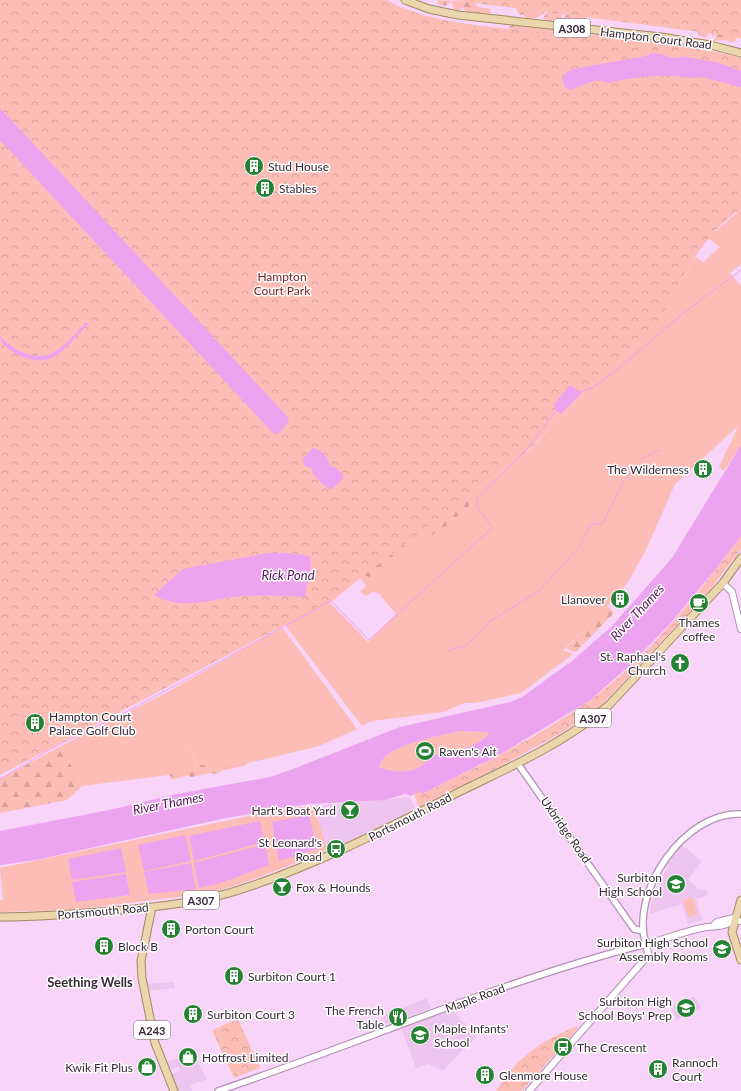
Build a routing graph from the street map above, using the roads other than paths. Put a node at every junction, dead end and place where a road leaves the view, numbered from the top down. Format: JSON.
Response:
{"nodes":[{"id":1,"x":404,"y":0,"type":"edge"},
{"id":2,"x":741,"y":52,"type":"edge"},
{"id":3,"x":741,"y":558,"type":"edge"},
{"id":4,"x":723,"y":582,"type":"junction"},
{"id":5,"x":741,"y":629,"type":"edge"},
{"id":6,"x":518,"y":764,"type":"junction"},
{"id":7,"x":741,"y":814,"type":"edge"},
{"id":8,"x":741,"y":900,"type":"edge"},
{"id":9,"x":152,"y":907,"type":"junction"},
{"id":10,"x":0,"y":917,"type":"edge"},
{"id":11,"x":739,"y":918,"type":"edge"},
{"id":12,"x":643,"y":931,"type":"junction"},
{"id":13,"x":646,"y":944,"type":"junction"},
{"id":14,"x":741,"y":960,"type":"edge"},
{"id":15,"x":174,"y":1091,"type":"edge"},
{"id":16,"x":218,"y":1091,"type":"edge"},
{"id":17,"x":529,"y":1091,"type":"edge"}],
"edges":[{"from":1,"to":2,"type":"main road","name":"Hampton Court Road","number":"A308"},
{"from":3,"to":4,"type":"main road","name":"Portsmouth Road","number":"A307"},
{"from":4,"to":5,"type":"main road"},
{"from":4,"to":6,"type":"main road","name":"Portsmouth Road","number":"A307"},
{"from":6,"to":9,"type":"main road","name":"Portsmouth Road","number":"A307"},
{"from":6,"to":12,"type":"street","name":"Uxbridge Road"},
{"from":7,"to":12,"type":"street"},
{"from":8,"to":11,"type":"main road"},
{"from":9,"to":10,"type":"main road","name":"Portsmouth Road","number":"A307"},
{"from":9,"to":15,"type":"main road","number":"A243"},
{"from":11,"to":13,"type":"main road","name":"Maple Road"},
{"from":11,"to":14,"type":"main road"},
{"from":12,"to":13,"type":"street"},
{"from":13,"to":16,"type":"street","name":"Maple Road"},
{"from":13,"to":17,"type":"main road"}]}
